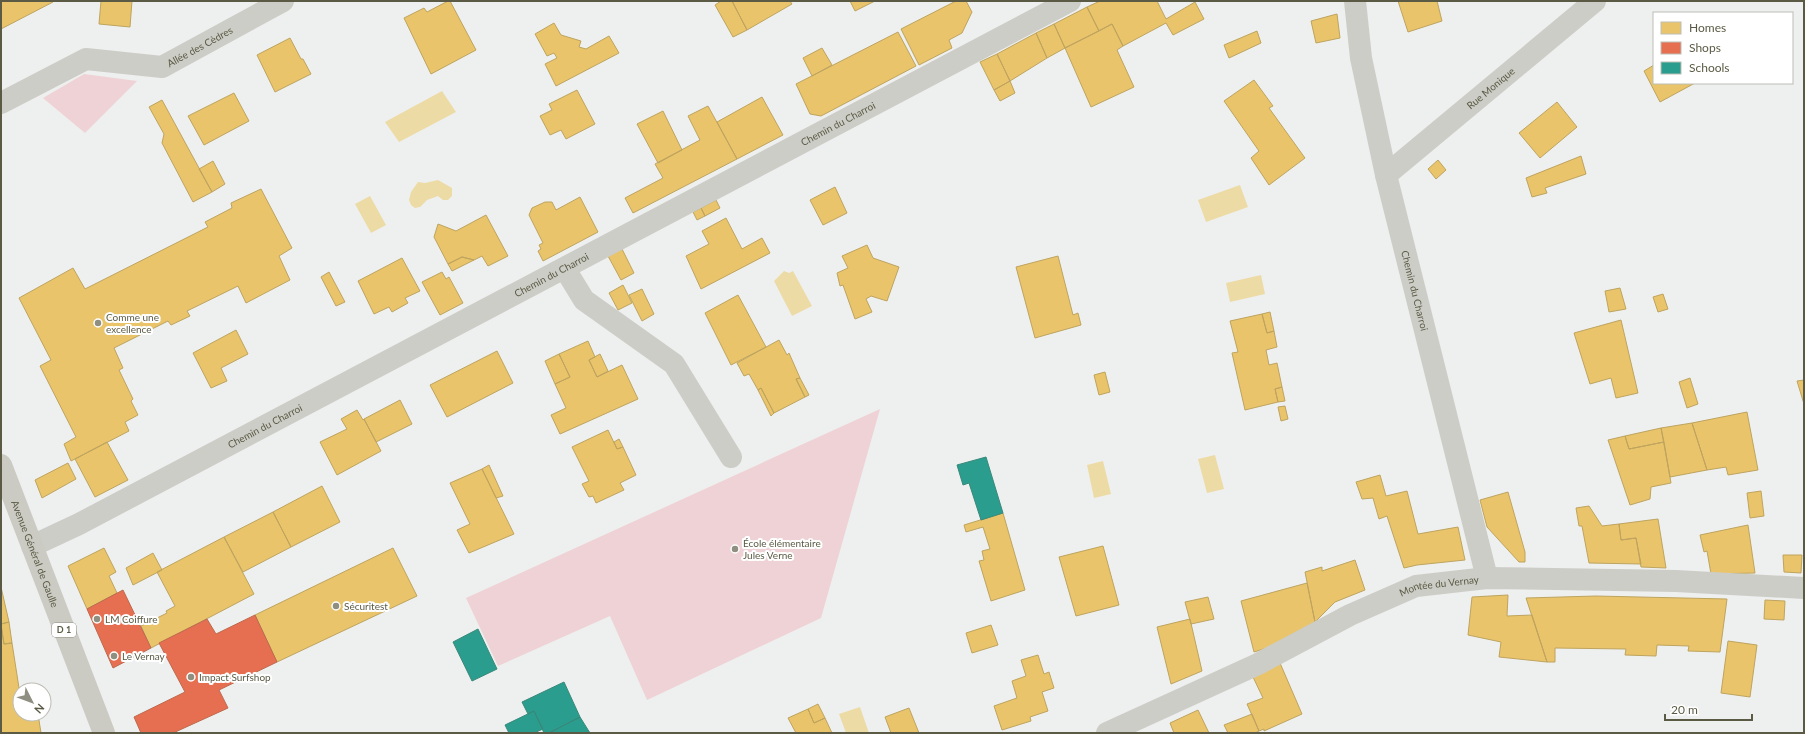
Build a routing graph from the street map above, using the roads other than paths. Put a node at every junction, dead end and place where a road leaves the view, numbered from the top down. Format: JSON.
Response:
{"nodes":[{"id":1,"x":283,"y":1,"type":"edge"},
{"id":2,"x":1070,"y":1,"type":"edge"},
{"id":3,"x":1355,"y":1,"type":"edge"},
{"id":4,"x":1594,"y":1,"type":"edge"},
{"id":5,"x":1,"y":103,"type":"edge"},
{"id":6,"x":1386,"y":175,"type":"junction"},
{"id":7,"x":565,"y":269,"type":"junction"},
{"id":8,"x":731,"y":457,"type":"dead end"},
{"id":9,"x":1,"y":465,"type":"edge"},
{"id":10,"x":32,"y":546,"type":"junction"},
{"id":11,"x":1487,"y":578,"type":"junction"},
{"id":12,"x":1804,"y":588,"type":"edge"},
{"id":13,"x":104,"y":733,"type":"edge"},
{"id":14,"x":1107,"y":733,"type":"edge"}],
"edges":[{"from":1,"to":5,"type":"street","name":"Allée des Cèdres"},
{"from":2,"to":7,"type":"street","name":"Chemin du Charroi"},
{"from":3,"to":6,"type":"street","name":"Chemin du Charroi"},
{"from":4,"to":6,"type":"street","name":"Rue Monique"},
{"from":6,"to":11,"type":"street","name":"Chemin du Charroi"},
{"from":7,"to":8,"type":"street"},
{"from":7,"to":10,"type":"street","name":"Chemin du Charroi"},
{"from":9,"to":10,"type":"main road","name":"Avenue Général de Gaulle","number":"D 1"},
{"from":10,"to":13,"type":"main road","name":"Avenue Général de Gaulle","number":"D 1"},
{"from":11,"to":12,"type":"street","name":"Montée du Vernay"},
{"from":11,"to":14,"type":"street","name":"Montée du Vernay"}]}
